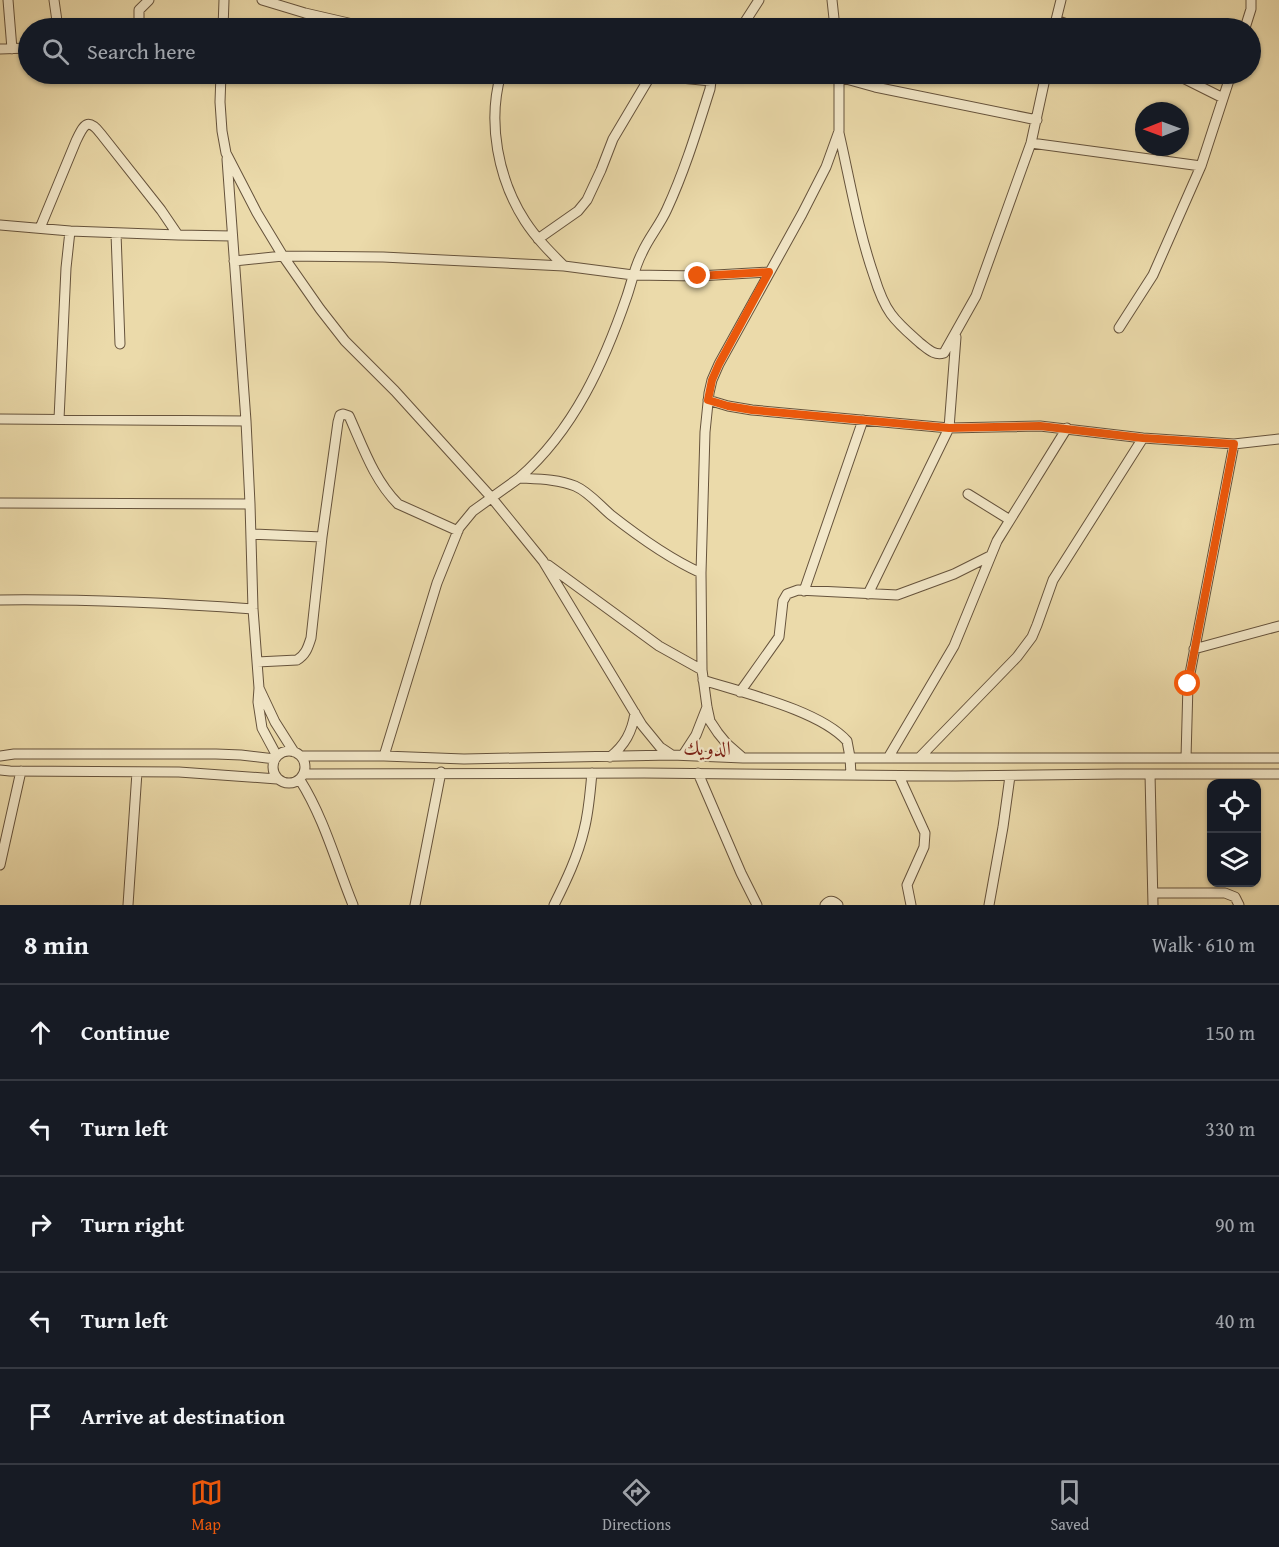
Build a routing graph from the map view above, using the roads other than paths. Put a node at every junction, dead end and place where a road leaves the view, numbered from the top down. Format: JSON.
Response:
{"nodes":[{"id":1,"x":8,"y":0,"type":"edge"},
{"id":2,"x":54,"y":0,"type":"edge"},
{"id":3,"x":148,"y":0,"type":"edge"},
{"id":4,"x":224,"y":0,"type":"edge"},
{"id":5,"x":262,"y":0,"type":"edge"},
{"id":6,"x":759,"y":0,"type":"edge"},
{"id":7,"x":832,"y":0,"type":"edge"},
{"id":8,"x":1061,"y":0,"type":"edge"},
{"id":9,"x":1251,"y":0,"type":"edge"},
{"id":10,"x":57,"y":18,"type":"edge"},
{"id":11,"x":139,"y":18,"type":"edge"},
{"id":12,"x":223,"y":18,"type":"edge"},
{"id":13,"x":324,"y":18,"type":"edge"},
{"id":14,"x":747,"y":18,"type":"edge"},
{"id":15,"x":834,"y":18,"type":"edge"},
{"id":16,"x":1056,"y":18,"type":"edge"},
{"id":17,"x":1248,"y":18,"type":"edge"},
{"id":18,"x":0,"y":49,"type":"edge"},
{"id":19,"x":12,"y":49,"type":"junction"},
{"id":20,"x":18,"y":49,"type":"edge"},
{"id":21,"x":221,"y":84,"type":"edge"},
{"id":22,"x":499,"y":84,"type":"edge"},
{"id":23,"x":646,"y":84,"type":"edge"},
{"id":24,"x":710,"y":84,"type":"edge"},
{"id":25,"x":839,"y":84,"type":"edge"},
{"id":26,"x":866,"y":84,"type":"edge"},
{"id":27,"x":1044,"y":84,"type":"edge"},
{"id":28,"x":1194,"y":84,"type":"edge"},
{"id":29,"x":1228,"y":84,"type":"edge"},
{"id":30,"x":1223,"y":99,"type":"junction"},
{"id":31,"x":1037,"y":120,"type":"junction"},
{"id":32,"x":839,"y":130,"type":"junction"},
{"id":33,"x":1031,"y":143,"type":"junction"},
{"id":34,"x":226,"y":153,"type":"junction"},
{"id":35,"x":1201,"y":166,"type":"junction"},
{"id":36,"x":0,"y":225,"type":"edge"},
{"id":37,"x":40,"y":228,"type":"junction"},
{"id":38,"x":70,"y":231,"type":"junction"},
{"id":39,"x":116,"y":233,"type":"junction"},
{"id":40,"x":178,"y":235,"type":"junction"},
{"id":41,"x":232,"y":236,"type":"junction"},
{"id":42,"x":538,"y":239,"type":"junction"},
{"id":43,"x":283,"y":256,"type":"junction"},
{"id":44,"x":234,"y":261,"type":"junction"},
{"id":45,"x":564,"y":266,"type":"junction"},
{"id":46,"x":769,"y":272,"type":"junction"},
{"id":47,"x":633,"y":275,"type":"junction"},
{"id":48,"x":1119,"y":328,"type":"dead end"},
{"id":49,"x":957,"y":333,"type":"junction"},
{"id":50,"x":120,"y":344,"type":"dead end"},
{"id":51,"x":708,"y":400,"type":"junction"},
{"id":52,"x":0,"y":419,"type":"edge"},
{"id":53,"x":59,"y":419,"type":"junction"},
{"id":54,"x":863,"y":420,"type":"junction"},
{"id":55,"x":246,"y":421,"type":"junction"},
{"id":56,"x":949,"y":428,"type":"junction"},
{"id":57,"x":1067,"y":428,"type":"junction"},
{"id":58,"x":1143,"y":438,"type":"junction"},
{"id":59,"x":1279,"y":439,"type":"edge"},
{"id":60,"x":1234,"y":444,"type":"junction"},
{"id":61,"x":519,"y":478,"type":"junction"},
{"id":62,"x":968,"y":495,"type":"dead end"},
{"id":63,"x":491,"y":497,"type":"junction"},
{"id":64,"x":0,"y":503,"type":"edge"},
{"id":65,"x":250,"y":504,"type":"junction"},
{"id":66,"x":1010,"y":520,"type":"junction"},
{"id":67,"x":458,"y":531,"type":"junction"},
{"id":68,"x":251,"y":534,"type":"junction"},
{"id":69,"x":322,"y":537,"type":"junction"},
{"id":70,"x":990,"y":556,"type":"junction"},
{"id":71,"x":543,"y":561,"type":"junction"},
{"id":72,"x":701,"y":573,"type":"junction"},
{"id":73,"x":804,"y":591,"type":"junction"},
{"id":74,"x":868,"y":594,"type":"junction"},
{"id":75,"x":0,"y":600,"type":"edge"},
{"id":76,"x":253,"y":609,"type":"junction"},
{"id":77,"x":1279,"y":626,"type":"edge"},
{"id":78,"x":1194,"y":649,"type":"junction"},
{"id":79,"x":257,"y":662,"type":"junction"},
{"id":80,"x":702,"y":670,"type":"junction"},
{"id":81,"x":703,"y":680,"type":"junction"},
{"id":82,"x":259,"y":688,"type":"junction"},
{"id":83,"x":740,"y":692,"type":"junction"},
{"id":84,"x":706,"y":707,"type":"junction"},
{"id":85,"x":635,"y":713,"type":"junction"},
{"id":86,"x":297,"y":754,"type":"junction"},
{"id":87,"x":672,"y":755,"type":"junction"},
{"id":88,"x":683,"y":755,"type":"junction"},
{"id":89,"x":0,"y":756,"type":"edge"},
{"id":90,"x":384,"y":756,"type":"junction"},
{"id":91,"x":276,"y":757,"type":"junction"},
{"id":92,"x":610,"y":757,"type":"junction"},
{"id":93,"x":850,"y":757,"type":"junction"},
{"id":94,"x":570,"y":758,"type":"junction"},
{"id":95,"x":743,"y":758,"type":"junction"},
{"id":96,"x":888,"y":758,"type":"junction"},
{"id":97,"x":919,"y":758,"type":"junction"},
{"id":98,"x":1186,"y":758,"type":"junction"},
{"id":99,"x":1279,"y":758,"type":"edge"},
{"id":100,"x":0,"y":770,"type":"edge"},
{"id":101,"x":21,"y":771,"type":"junction"},
{"id":102,"x":137,"y":772,"type":"junction"},
{"id":103,"x":441,"y":772,"type":"junction"},
{"id":104,"x":568,"y":773,"type":"junction"},
{"id":105,"x":592,"y":773,"type":"junction"},
{"id":106,"x":698,"y":773,"type":"junction"},
{"id":107,"x":1150,"y":774,"type":"junction"},
{"id":108,"x":1279,"y":774,"type":"edge"},
{"id":109,"x":851,"y":775,"type":"junction"},
{"id":110,"x":898,"y":776,"type":"junction"},
{"id":111,"x":1010,"y":776,"type":"junction"},
{"id":112,"x":302,"y":777,"type":"junction"},
{"id":113,"x":277,"y":778,"type":"junction"},
{"id":114,"x":0,"y":865,"type":"edge"},
{"id":115,"x":1153,"y":893,"type":"junction"},
{"id":116,"x":127,"y":902,"type":"edge"},
{"id":117,"x":353,"y":905,"type":"edge"},
{"id":118,"x":415,"y":905,"type":"edge"},
{"id":119,"x":554,"y":905,"type":"edge"},
{"id":120,"x":757,"y":905,"type":"edge"},
{"id":121,"x":825,"y":905,"type":"edge"},
{"id":122,"x":838,"y":905,"type":"edge"},
{"id":123,"x":911,"y":905,"type":"edge"},
{"id":124,"x":988,"y":905,"type":"edge"},
{"id":125,"x":1153,"y":905,"type":"edge"},
{"id":126,"x":1239,"y":905,"type":"edge"}],
"edges":[{"from":1,"to":19,"type":"street"},
{"from":2,"to":10,"type":"street"},
{"from":3,"to":11,"type":"street"},
{"from":4,"to":12,"type":"street"},
{"from":5,"to":13,"type":"street"},
{"from":6,"to":14,"type":"street"},
{"from":7,"to":15,"type":"street"},
{"from":8,"to":16,"type":"street"},
{"from":9,"to":17,"type":"street"},
{"from":18,"to":19,"type":"street"},
{"from":19,"to":20,"type":"street"},
{"from":21,"to":34,"type":"street"},
{"from":22,"to":42,"type":"street"},
{"from":23,"to":42,"type":"street"},
{"from":24,"to":47,"type":"street"},
{"from":25,"to":32,"type":"street"},
{"from":26,"to":31,"type":"street"},
{"from":27,"to":31,"type":"street"},
{"from":28,"to":30,"type":"street"},
{"from":29,"to":30,"type":"street"},
{"from":30,"to":35,"type":"street"},
{"from":31,"to":33,"type":"street"},
{"from":32,"to":46,"type":"street"},
{"from":32,"to":49,"type":"street"},
{"from":33,"to":35,"type":"street"},
{"from":33,"to":49,"type":"street"},
{"from":34,"to":41,"type":"street"},
{"from":34,"to":43,"type":"street"},
{"from":35,"to":48,"type":"street"},
{"from":36,"to":37,"type":"street"},
{"from":37,"to":38,"type":"street"},
{"from":37,"to":40,"type":"street"},
{"from":38,"to":39,"type":"street"},
{"from":38,"to":53,"type":"street"},
{"from":39,"to":40,"type":"street"},
{"from":39,"to":50,"type":"street"},
{"from":40,"to":41,"type":"street"},
{"from":41,"to":44,"type":"street"},
{"from":42,"to":45,"type":"street"},
{"from":43,"to":44,"type":"street"},
{"from":43,"to":45,"type":"street"},
{"from":43,"to":63,"type":"street"},
{"from":44,"to":55,"type":"street"},
{"from":45,"to":47,"type":"street"},
{"from":46,"to":47,"type":"street"},
{"from":46,"to":51,"type":"street"},
{"from":47,"to":61,"type":"street"},
{"from":49,"to":56,"type":"street"},
{"from":51,"to":54,"type":"street"},
{"from":51,"to":72,"type":"street"},
{"from":52,"to":53,"type":"street"},
{"from":53,"to":55,"type":"street"},
{"from":54,"to":56,"type":"street"},
{"from":54,"to":73,"type":"street"},
{"from":55,"to":65,"type":"street"},
{"from":56,"to":57,"type":"street"},
{"from":56,"to":74,"type":"street"},
{"from":57,"to":58,"type":"street"},
{"from":57,"to":66,"type":"street"},
{"from":58,"to":60,"type":"street"},
{"from":58,"to":97,"type":"street"},
{"from":59,"to":60,"type":"street"},
{"from":60,"to":78,"type":"street"},
{"from":61,"to":63,"type":"street"},
{"from":61,"to":72,"type":"street"},
{"from":62,"to":66,"type":"street"},
{"from":63,"to":67,"type":"street"},
{"from":63,"to":71,"type":"street"},
{"from":64,"to":65,"type":"street"},
{"from":65,"to":68,"type":"street"},
{"from":66,"to":70,"type":"street"},
{"from":67,"to":69,"type":"street"},
{"from":67,"to":90,"type":"street"},
{"from":68,"to":69,"type":"street"},
{"from":68,"to":76,"type":"street"},
{"from":69,"to":79,"type":"street"},
{"from":70,"to":74,"type":"street"},
{"from":70,"to":96,"type":"street"},
{"from":71,"to":80,"type":"street"},
{"from":71,"to":85,"type":"street"},
{"from":72,"to":80,"type":"street"},
{"from":73,"to":74,"type":"street"},
{"from":73,"to":83,"type":"street"},
{"from":75,"to":76,"type":"street"},
{"from":76,"to":79,"type":"street"},
{"from":77,"to":78,"type":"street"},
{"from":78,"to":98,"type":"street"},
{"from":79,"to":82,"type":"street"},
{"from":80,"to":81,"type":"street"},
{"from":81,"to":83,"type":"street"},
{"from":81,"to":84,"type":"street"},
{"from":82,"to":86,"type":"street"},
{"from":82,"to":91,"type":"street"},
{"from":83,"to":93,"type":"street"},
{"from":84,"to":88,"type":"street"},
{"from":84,"to":95,"type":"street"},
{"from":85,"to":87,"type":"street"},
{"from":85,"to":92,"type":"street"},
{"from":86,"to":90,"type":"street"},
{"from":86,"to":91,"type":"street"},
{"from":86,"to":112,"type":"street"},
{"from":87,"to":88,"type":"street"},
{"from":87,"to":92,"type":"street"},
{"from":88,"to":95,"type":"street"},
{"from":89,"to":91,"type":"street"},
{"from":90,"to":94,"type":"street"},
{"from":91,"to":113,"type":"street"},
{"from":92,"to":94,"type":"street"},
{"from":93,"to":95,"type":"street"},
{"from":93,"to":96,"type":"street"},
{"from":93,"to":109,"type":"street"},
{"from":94,"to":104,"type":"street"},
{"from":96,"to":97,"type":"street"},
{"from":97,"to":98,"type":"street"},
{"from":98,"to":99,"type":"street"},
{"from":100,"to":101,"type":"street"},
{"from":101,"to":102,"type":"street"},
{"from":101,"to":114,"type":"street"},
{"from":102,"to":113,"type":"street"},
{"from":102,"to":116,"type":"street"},
{"from":103,"to":104,"type":"street"},
{"from":103,"to":112,"type":"street"},
{"from":103,"to":118,"type":"street"},
{"from":104,"to":105,"type":"street"},
{"from":105,"to":106,"type":"street"},
{"from":105,"to":119,"type":"street"},
{"from":106,"to":109,"type":"street"},
{"from":106,"to":120,"type":"street"},
{"from":107,"to":108,"type":"street"},
{"from":107,"to":111,"type":"street"},
{"from":107,"to":115,"type":"street"},
{"from":109,"to":110,"type":"street"},
{"from":110,"to":111,"type":"street"},
{"from":110,"to":123,"type":"street"},
{"from":111,"to":124,"type":"street"},
{"from":112,"to":113,"type":"street"},
{"from":112,"to":117,"type":"street"},
{"from":115,"to":125,"type":"street"},
{"from":115,"to":126,"type":"street"},
{"from":121,"to":122,"type":"street"}]}
